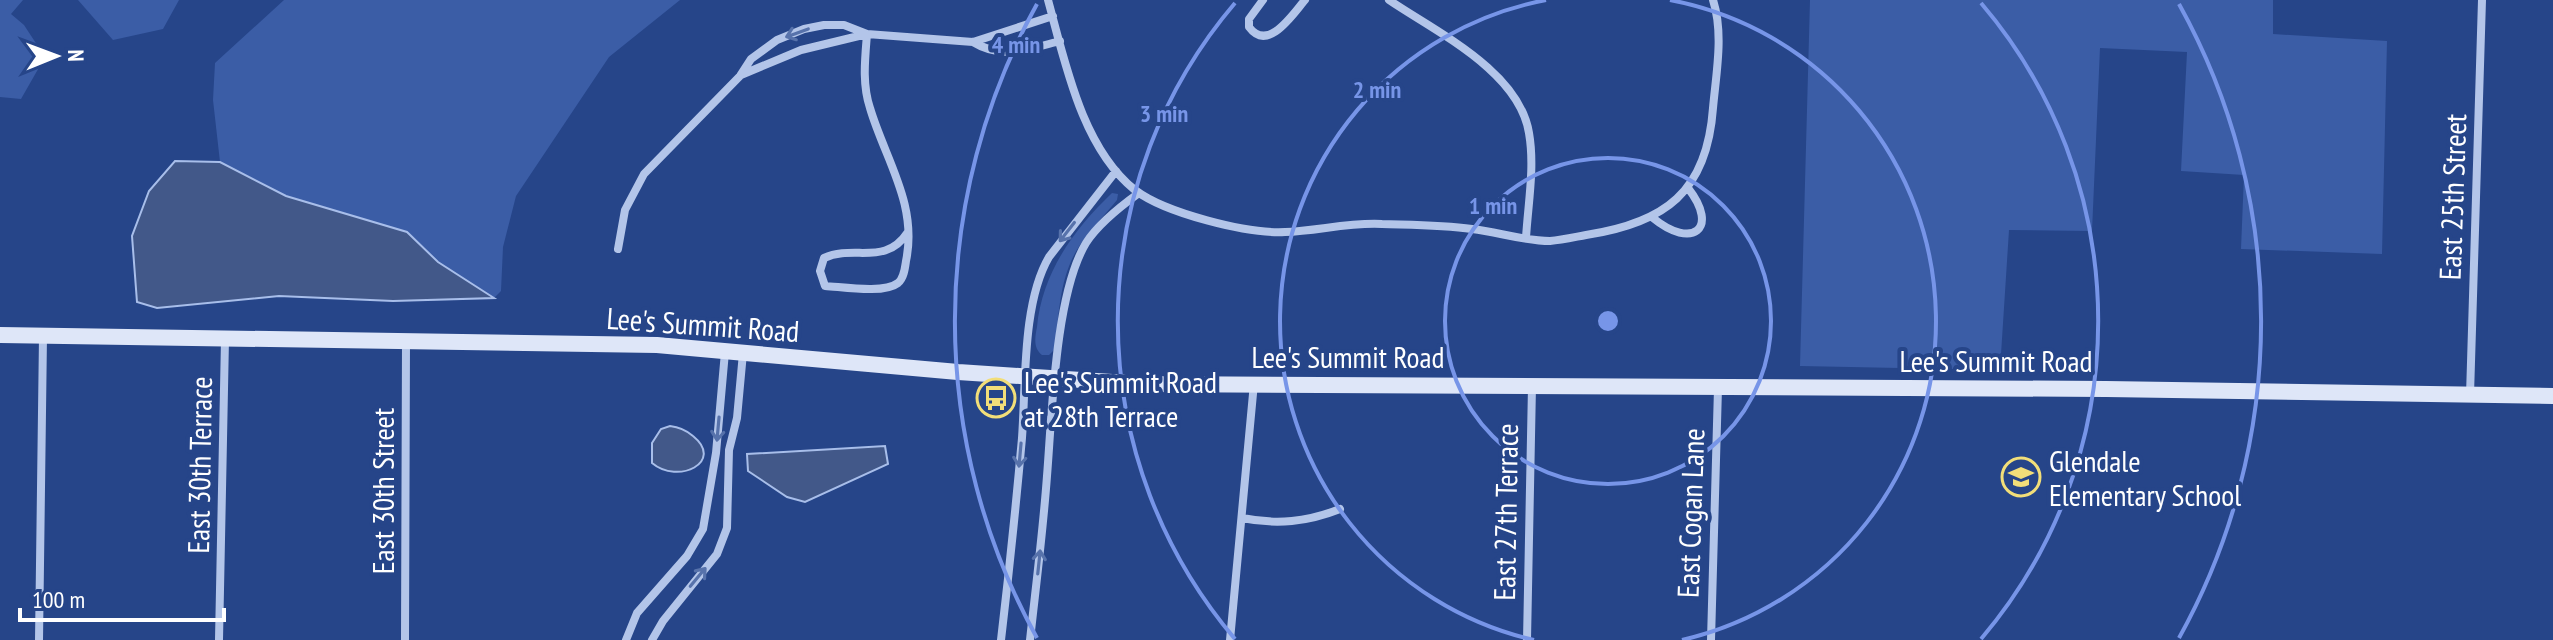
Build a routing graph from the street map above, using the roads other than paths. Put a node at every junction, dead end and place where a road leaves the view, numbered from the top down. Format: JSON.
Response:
{"nodes":[{"id":1,"x":1048,"y":0,"type":"edge"},
{"id":2,"x":1263,"y":0,"type":"edge"},
{"id":3,"x":1305,"y":0,"type":"edge"},
{"id":4,"x":1389,"y":0,"type":"edge"},
{"id":5,"x":1713,"y":0,"type":"edge"},
{"id":6,"x":2482,"y":0,"type":"edge"},
{"id":7,"x":1053,"y":16,"type":"junction"},
{"id":8,"x":867,"y":34,"type":"junction"},
{"id":9,"x":1060,"y":41,"type":"junction"},
{"id":10,"x":973,"y":42,"type":"junction"},
{"id":11,"x":740,"y":76,"type":"junction"},
{"id":12,"x":1116,"y":171,"type":"junction"},
{"id":13,"x":1688,"y":188,"type":"junction"},
{"id":14,"x":1139,"y":193,"type":"junction"},
{"id":15,"x":1653,"y":218,"type":"junction"},
{"id":16,"x":908,"y":232,"type":"junction"},
{"id":17,"x":1526,"y":238,"type":"junction"},
{"id":18,"x":618,"y":249,"type":"dead end"},
{"id":19,"x":0,"y":335,"type":"edge"},
{"id":20,"x":43,"y":336,"type":"junction"},
{"id":21,"x":225,"y":339,"type":"junction"},
{"id":22,"x":406,"y":342,"type":"junction"},
{"id":23,"x":725,"y":351,"type":"junction"},
{"id":24,"x":743,"y":353,"type":"junction"},
{"id":25,"x":1026,"y":377,"type":"junction"},
{"id":26,"x":1055,"y":378,"type":"junction"},
{"id":27,"x":1254,"y":383,"type":"junction"},
{"id":28,"x":1532,"y":385,"type":"junction"},
{"id":29,"x":1718,"y":387,"type":"junction"},
{"id":30,"x":2470,"y":395,"type":"junction"},
{"id":31,"x":2553,"y":396,"type":"edge"},
{"id":32,"x":1340,"y":509,"type":"dead end"},
{"id":33,"x":1242,"y":518,"type":"junction"},
{"id":34,"x":39,"y":640,"type":"edge"},
{"id":35,"x":219,"y":640,"type":"edge"},
{"id":36,"x":405,"y":640,"type":"edge"},
{"id":37,"x":626,"y":640,"type":"edge"},
{"id":38,"x":652,"y":640,"type":"edge"},
{"id":39,"x":1001,"y":640,"type":"edge"},
{"id":40,"x":1030,"y":640,"type":"edge"},
{"id":41,"x":1230,"y":640,"type":"edge"},
{"id":42,"x":1527,"y":640,"type":"edge"},
{"id":43,"x":1711,"y":640,"type":"edge"}],
"edges":[{"from":1,"to":7,"type":"street"},
{"from":2,"to":3,"type":"street"},
{"from":4,"to":17,"type":"street"},
{"from":5,"to":13,"type":"street"},
{"from":6,"to":30,"type":"street","name":"East 25th Street"},
{"from":7,"to":9,"type":"street"},
{"from":7,"to":10,"type":"street"},
{"from":8,"to":10,"type":"street"},
{"from":8,"to":11,"type":"street"},
{"from":8,"to":11,"type":"street","one_way":true},
{"from":8,"to":16,"type":"street"},
{"from":9,"to":10,"type":"street"},
{"from":9,"to":12,"type":"street"},
{"from":11,"to":18,"type":"street"},
{"from":12,"to":14,"type":"street"},
{"from":12,"to":25,"type":"street","one_way":true},
{"from":13,"to":15,"type":"street"},
{"from":13,"to":15,"type":"street"},
{"from":14,"to":17,"type":"street"},
{"from":14,"to":26,"type":"street"},
{"from":15,"to":17,"type":"street"},
{"from":16,"to":16,"type":"street"},
{"from":19,"to":20,"type":"main road","name":"Lee's Summit Road"},
{"from":20,"to":21,"type":"main road","name":"Lee's Summit Road"},
{"from":20,"to":34,"type":"street"},
{"from":21,"to":22,"type":"main road","name":"Lee's Summit Road"},
{"from":21,"to":35,"type":"street","name":"East 30th Terrace"},
{"from":22,"to":23,"type":"main road","name":"Lee's Summit Road"},
{"from":22,"to":36,"type":"street","name":"East 30th Street"},
{"from":23,"to":24,"type":"main road","name":"Lee's Summit Road"},
{"from":23,"to":37,"type":"street","one_way":true},
{"from":24,"to":25,"type":"main road","name":"Lee's Summit Road"},
{"from":38,"to":24,"type":"street","one_way":true},
{"from":25,"to":26,"type":"main road","name":"Lee's Summit Road"},
{"from":25,"to":39,"type":"street","one_way":true},
{"from":26,"to":27,"type":"main road","name":"Lee's Summit Road"},
{"from":40,"to":26,"type":"street","one_way":true},
{"from":27,"to":28,"type":"main road","name":"Lee's Summit Road"},
{"from":27,"to":33,"type":"street"},
{"from":28,"to":29,"type":"main road","name":"Lee's Summit Road"},
{"from":28,"to":42,"type":"street","name":"East 27th Terrace"},
{"from":29,"to":30,"type":"main road","name":"Lee's Summit Road"},
{"from":29,"to":43,"type":"street","name":"East Cogan Lane"},
{"from":30,"to":31,"type":"main road","name":"Lee's Summit Road"},
{"from":32,"to":33,"type":"street"},
{"from":33,"to":41,"type":"street"}]}
